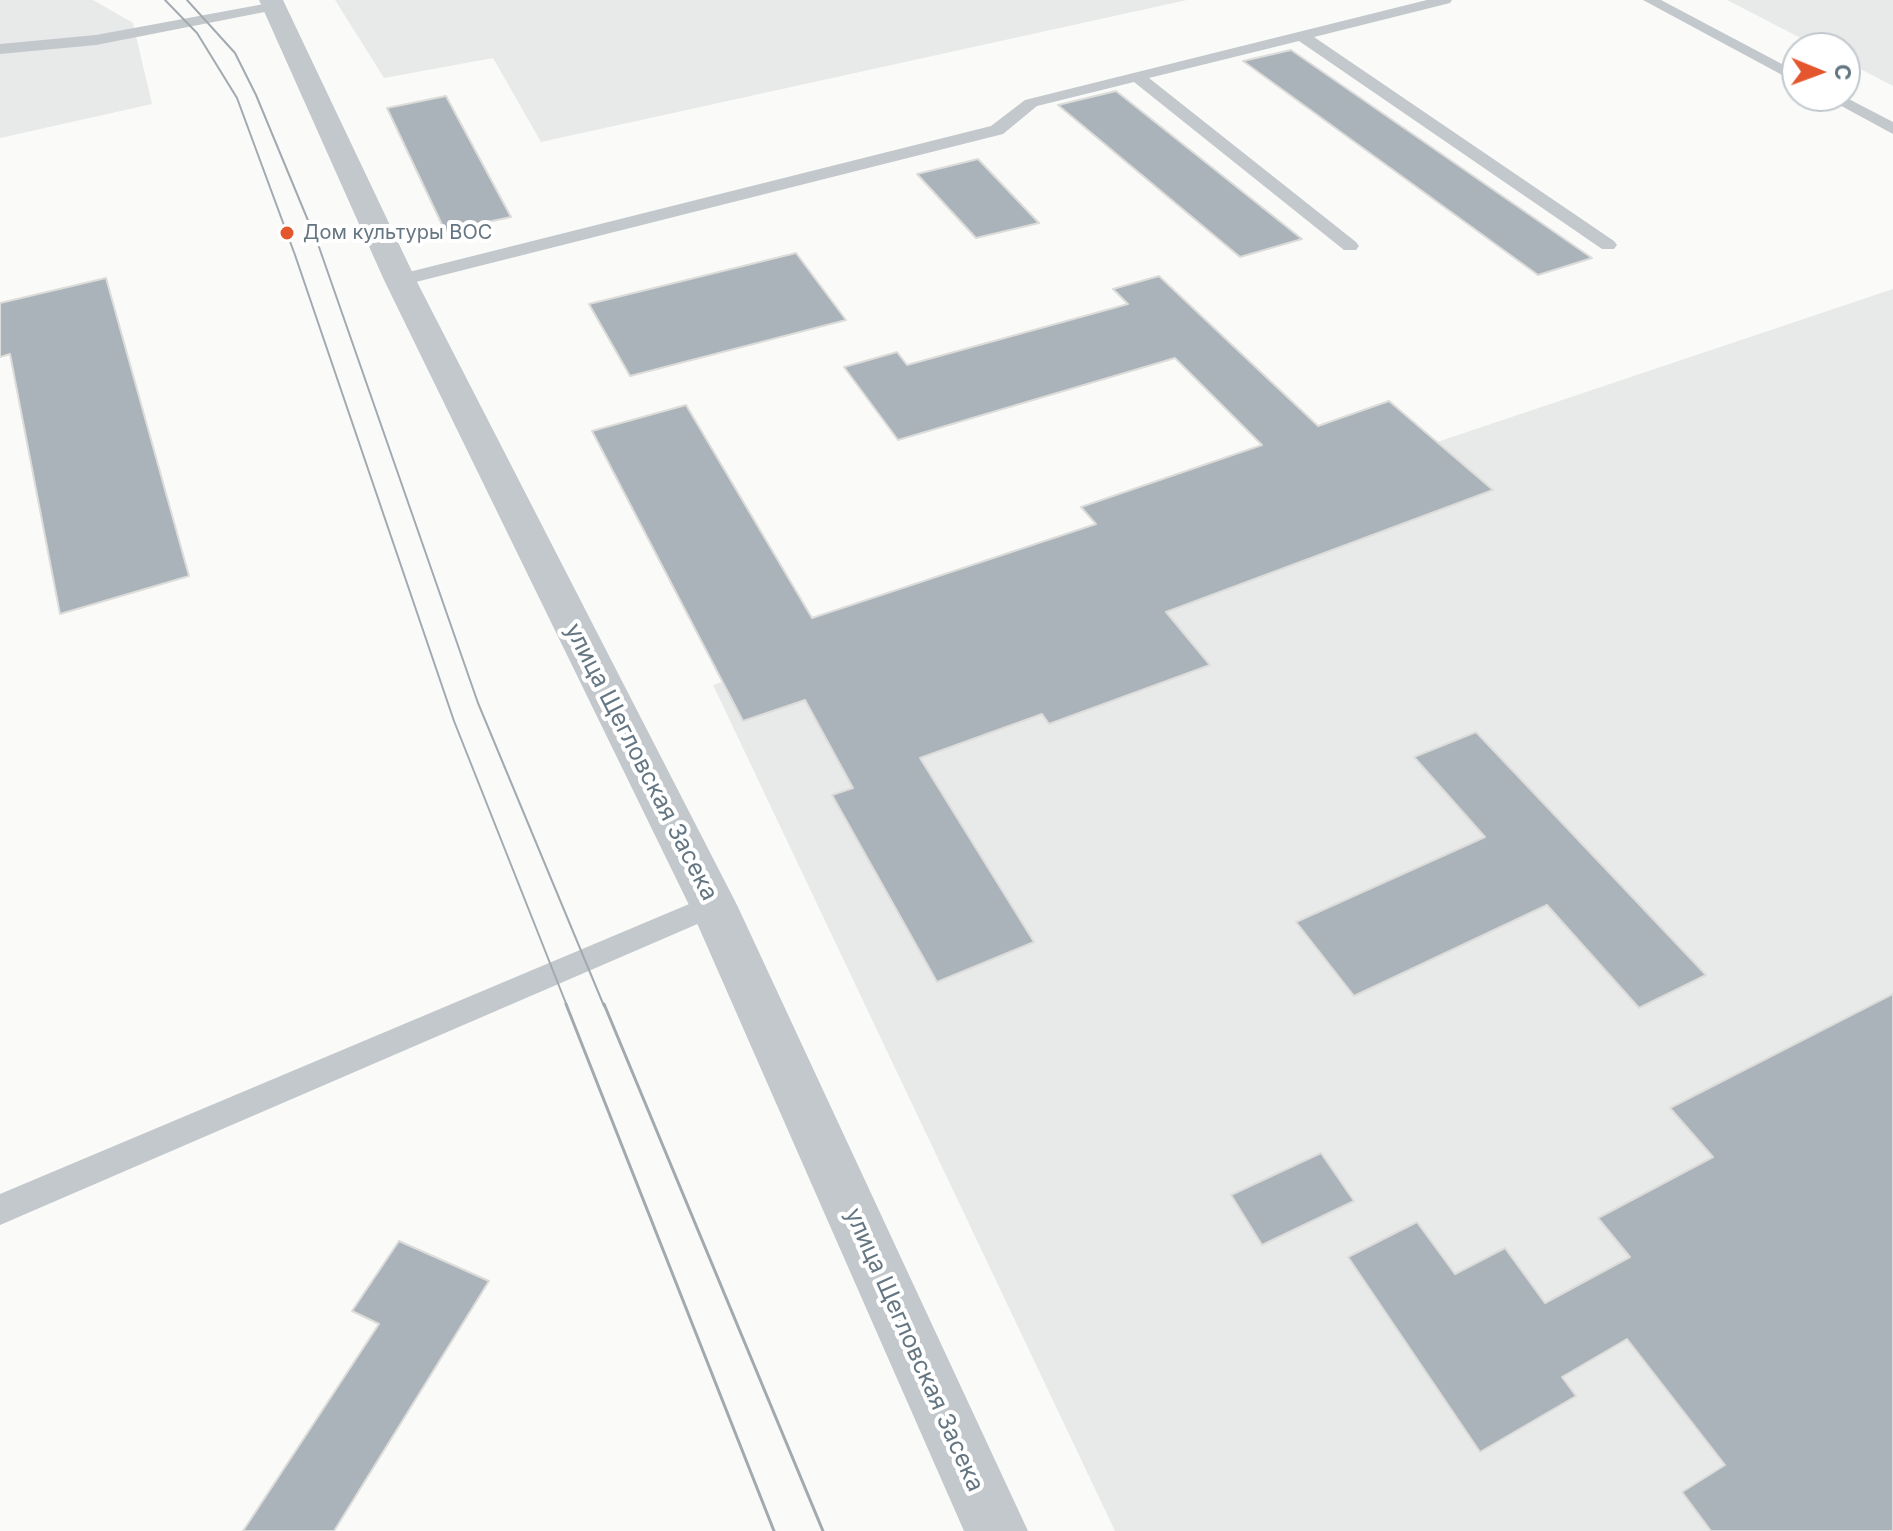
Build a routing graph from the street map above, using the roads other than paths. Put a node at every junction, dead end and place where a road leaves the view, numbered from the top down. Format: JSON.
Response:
{"nodes":[{"id":1,"x":1445,"y":0,"type":"edge"},
{"id":2,"x":1650,"y":0,"type":"edge"},
{"id":3,"x":273,"y":3,"type":"edge"},
{"id":4,"x":1303,"y":37,"type":"junction"},
{"id":5,"x":0,"y":49,"type":"edge"},
{"id":6,"x":1781,"y":70,"type":"edge"},
{"id":7,"x":1138,"y":77,"type":"junction"},
{"id":8,"x":1861,"y":112,"type":"edge"},
{"id":9,"x":1893,"y":129,"type":"edge"},
{"id":10,"x":1608,"y":245,"type":"dead end"},
{"id":11,"x":1350,"y":246,"type":"dead end"},
{"id":12,"x":400,"y":280,"type":"junction"},
{"id":13,"x":713,"y":905,"type":"junction"},
{"id":14,"x":0,"y":1210,"type":"edge"},
{"id":15,"x":996,"y":1531,"type":"edge"}],
"edges":[{"from":1,"to":4,"type":"lane"},
{"from":2,"to":6,"type":"lane"},
{"from":3,"to":5,"type":"lane"},
{"from":3,"to":12,"type":"street","name":"улица Щегловская Засека"},
{"from":4,"to":7,"type":"lane"},
{"from":4,"to":10,"type":"lane"},
{"from":7,"to":11,"type":"lane"},
{"from":7,"to":12,"type":"lane"},
{"from":8,"to":9,"type":"lane"},
{"from":12,"to":13,"type":"street","name":"улица Щегловская Засека"},
{"from":13,"to":14,"type":"lane"},
{"from":13,"to":15,"type":"street","name":"улица Щегловская Засека"}]}
